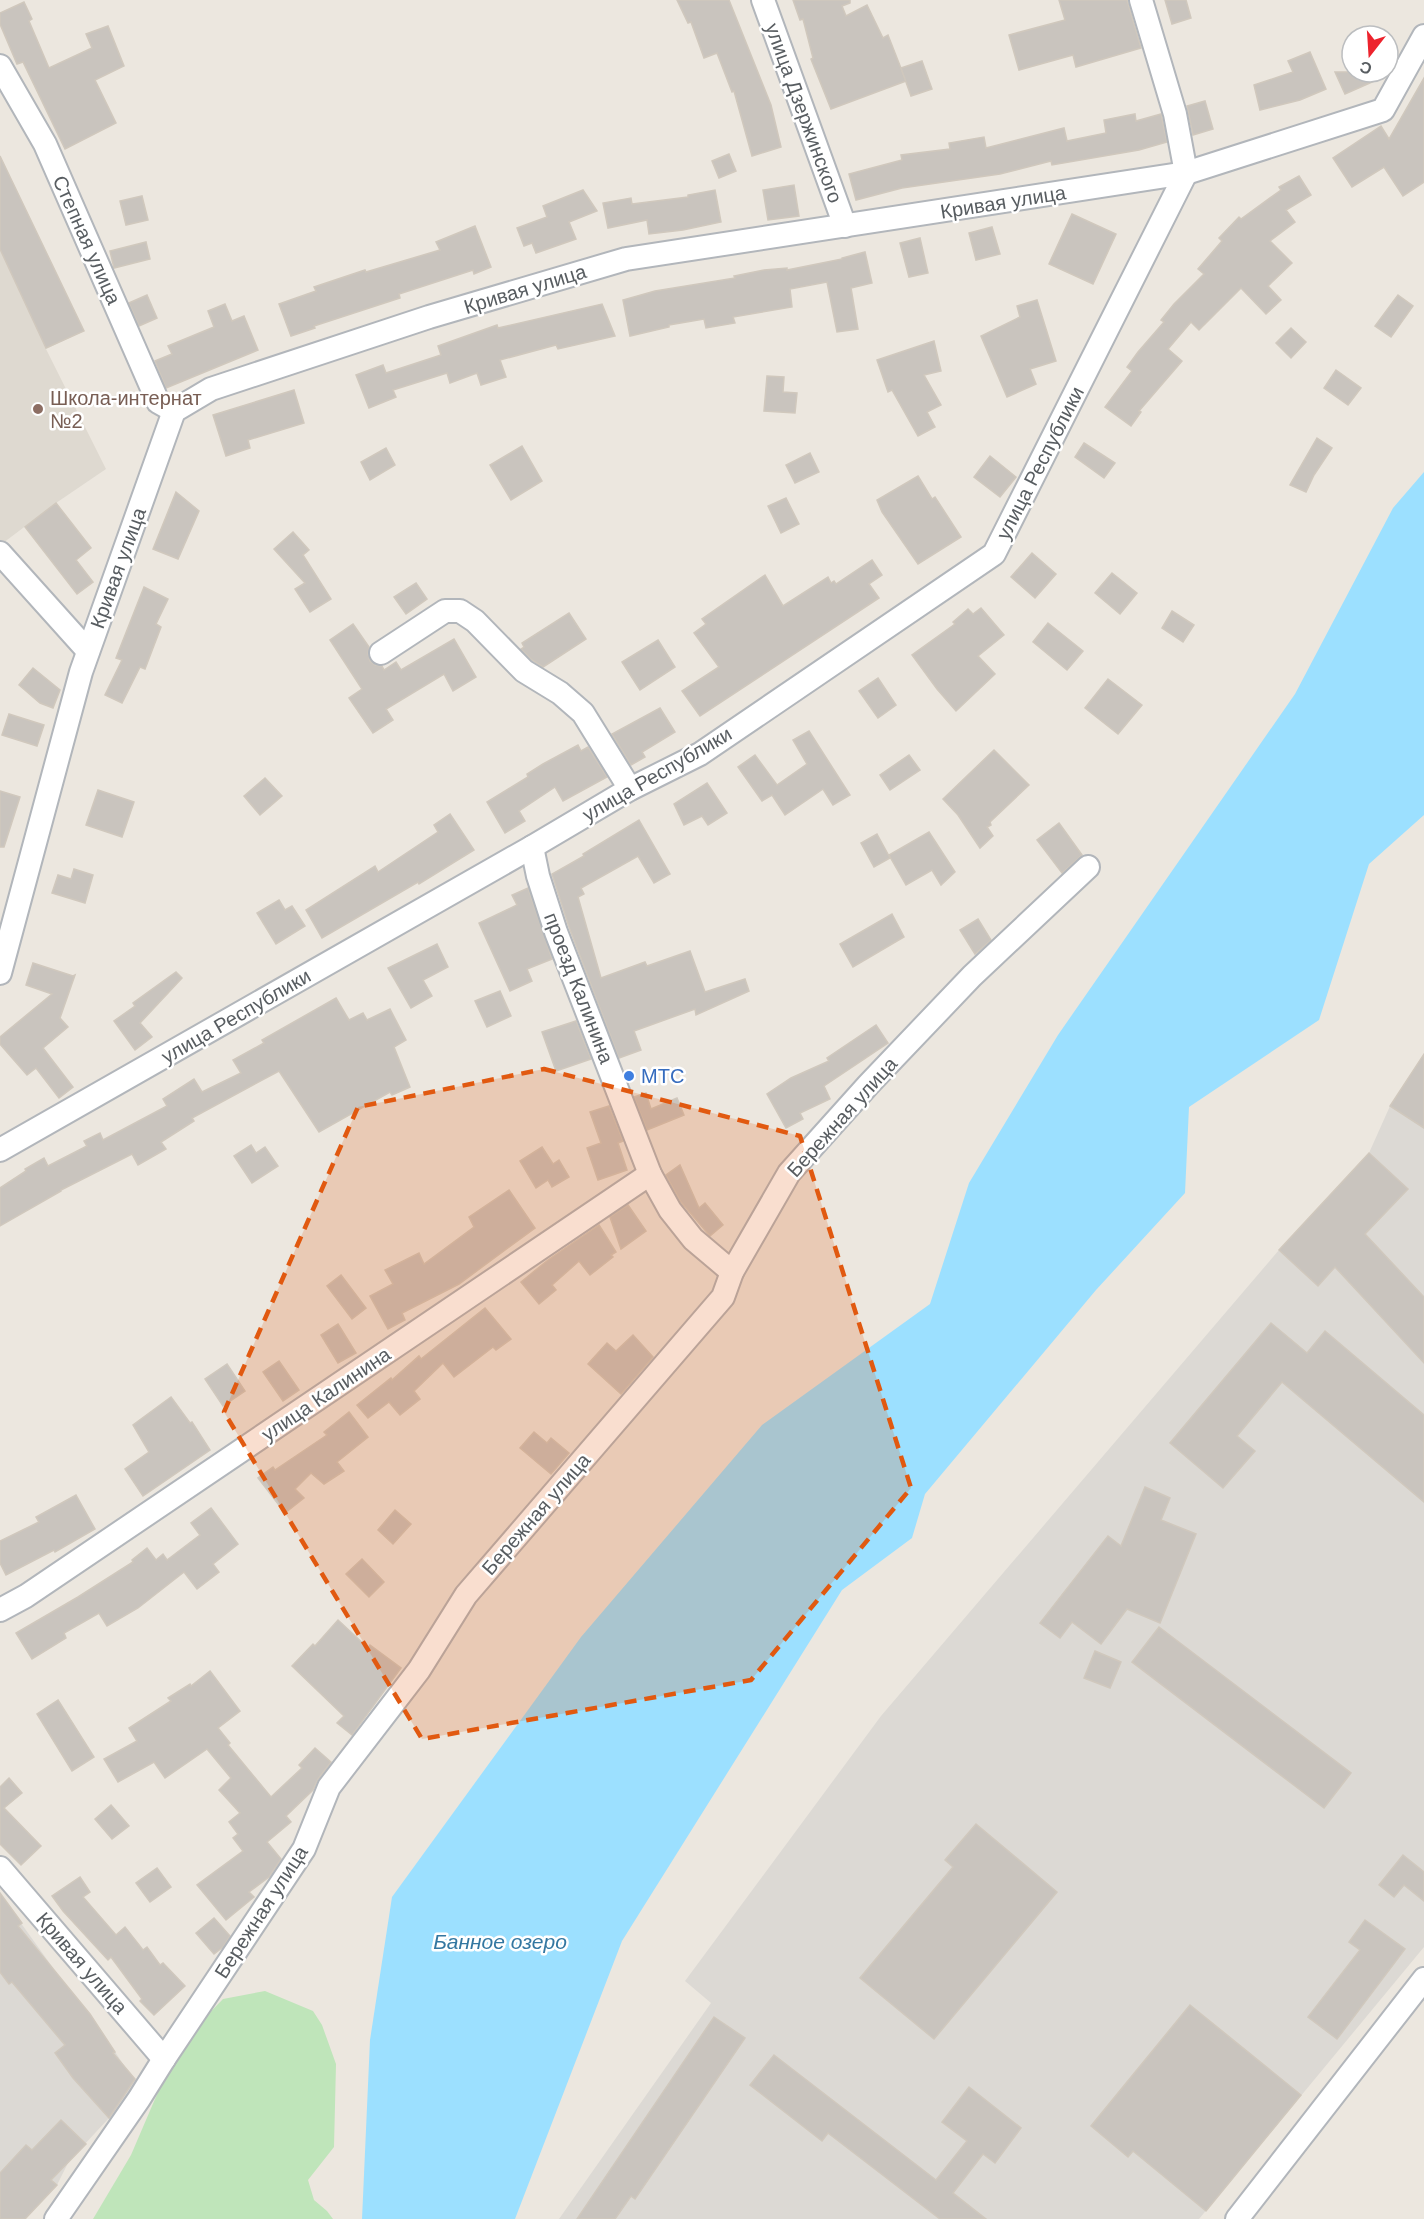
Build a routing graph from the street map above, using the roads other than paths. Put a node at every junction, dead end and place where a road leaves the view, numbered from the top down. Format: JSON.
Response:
{"nodes":[{"id":1,"x":763,"y":0,"type":"edge"},
{"id":2,"x":1141,"y":0,"type":"edge"},
{"id":3,"x":1424,"y":36,"type":"edge"},
{"id":4,"x":0,"y":66,"type":"edge"},
{"id":5,"x":1186,"y":173,"type":"junction"},
{"id":6,"x":845,"y":226,"type":"junction"},
{"id":7,"x":174,"y":411,"type":"junction"},
{"id":8,"x":0,"y":553,"type":"edge"},
{"id":9,"x":88,"y":651,"type":"junction"},
{"id":10,"x":381,"y":653,"type":"dead end"},
{"id":11,"x":630,"y":789,"type":"junction"},
{"id":12,"x":532,"y":847,"type":"junction"},
{"id":13,"x":1088,"y":867,"type":"dead end"},
{"id":14,"x":0,"y":974,"type":"edge"},
{"id":15,"x":0,"y":1150,"type":"edge"},
{"id":16,"x":650,"y":1174,"type":"junction"},
{"id":17,"x":732,"y":1272,"type":"junction"},
{"id":18,"x":0,"y":1610,"type":"edge"},
{"id":19,"x":0,"y":1868,"type":"edge"},
{"id":20,"x":1424,"y":1979,"type":"edge"},
{"id":21,"x":164,"y":2059,"type":"junction"},
{"id":22,"x":56,"y":2219,"type":"edge"},
{"id":23,"x":1237,"y":2219,"type":"edge"}],
"edges":[{"from":1,"to":6,"type":"street","name":"улица Дзержинского"},
{"from":2,"to":5,"type":"street"},
{"from":3,"to":5,"type":"street","name":"Кривая улица"},
{"from":4,"to":7,"type":"street","name":"Степная улица"},
{"from":5,"to":6,"type":"street","name":"Кривая улица"},
{"from":5,"to":11,"type":"street","name":"улица Республики"},
{"from":6,"to":7,"type":"street","name":"Кривая улица"},
{"from":7,"to":9,"type":"street","name":"Кривая улица"},
{"from":8,"to":9,"type":"street"},
{"from":9,"to":14,"type":"street","name":"Кривая улица"},
{"from":10,"to":11,"type":"street"},
{"from":11,"to":12,"type":"street","name":"улица Республики"},
{"from":12,"to":15,"type":"street","name":"улица Республики"},
{"from":12,"to":16,"type":"street","name":"проезд Калинина"},
{"from":13,"to":17,"type":"street","name":"Бережная улица"},
{"from":16,"to":17,"type":"street","name":"проезд Калинина"},
{"from":16,"to":18,"type":"street","name":"улица Калинина"},
{"from":17,"to":21,"type":"street","name":"Бережная улица"},
{"from":19,"to":21,"type":"street","name":"Кривая улица"},
{"from":20,"to":23,"type":"street"},
{"from":21,"to":22,"type":"street","name":"Бережная улица"}]}
